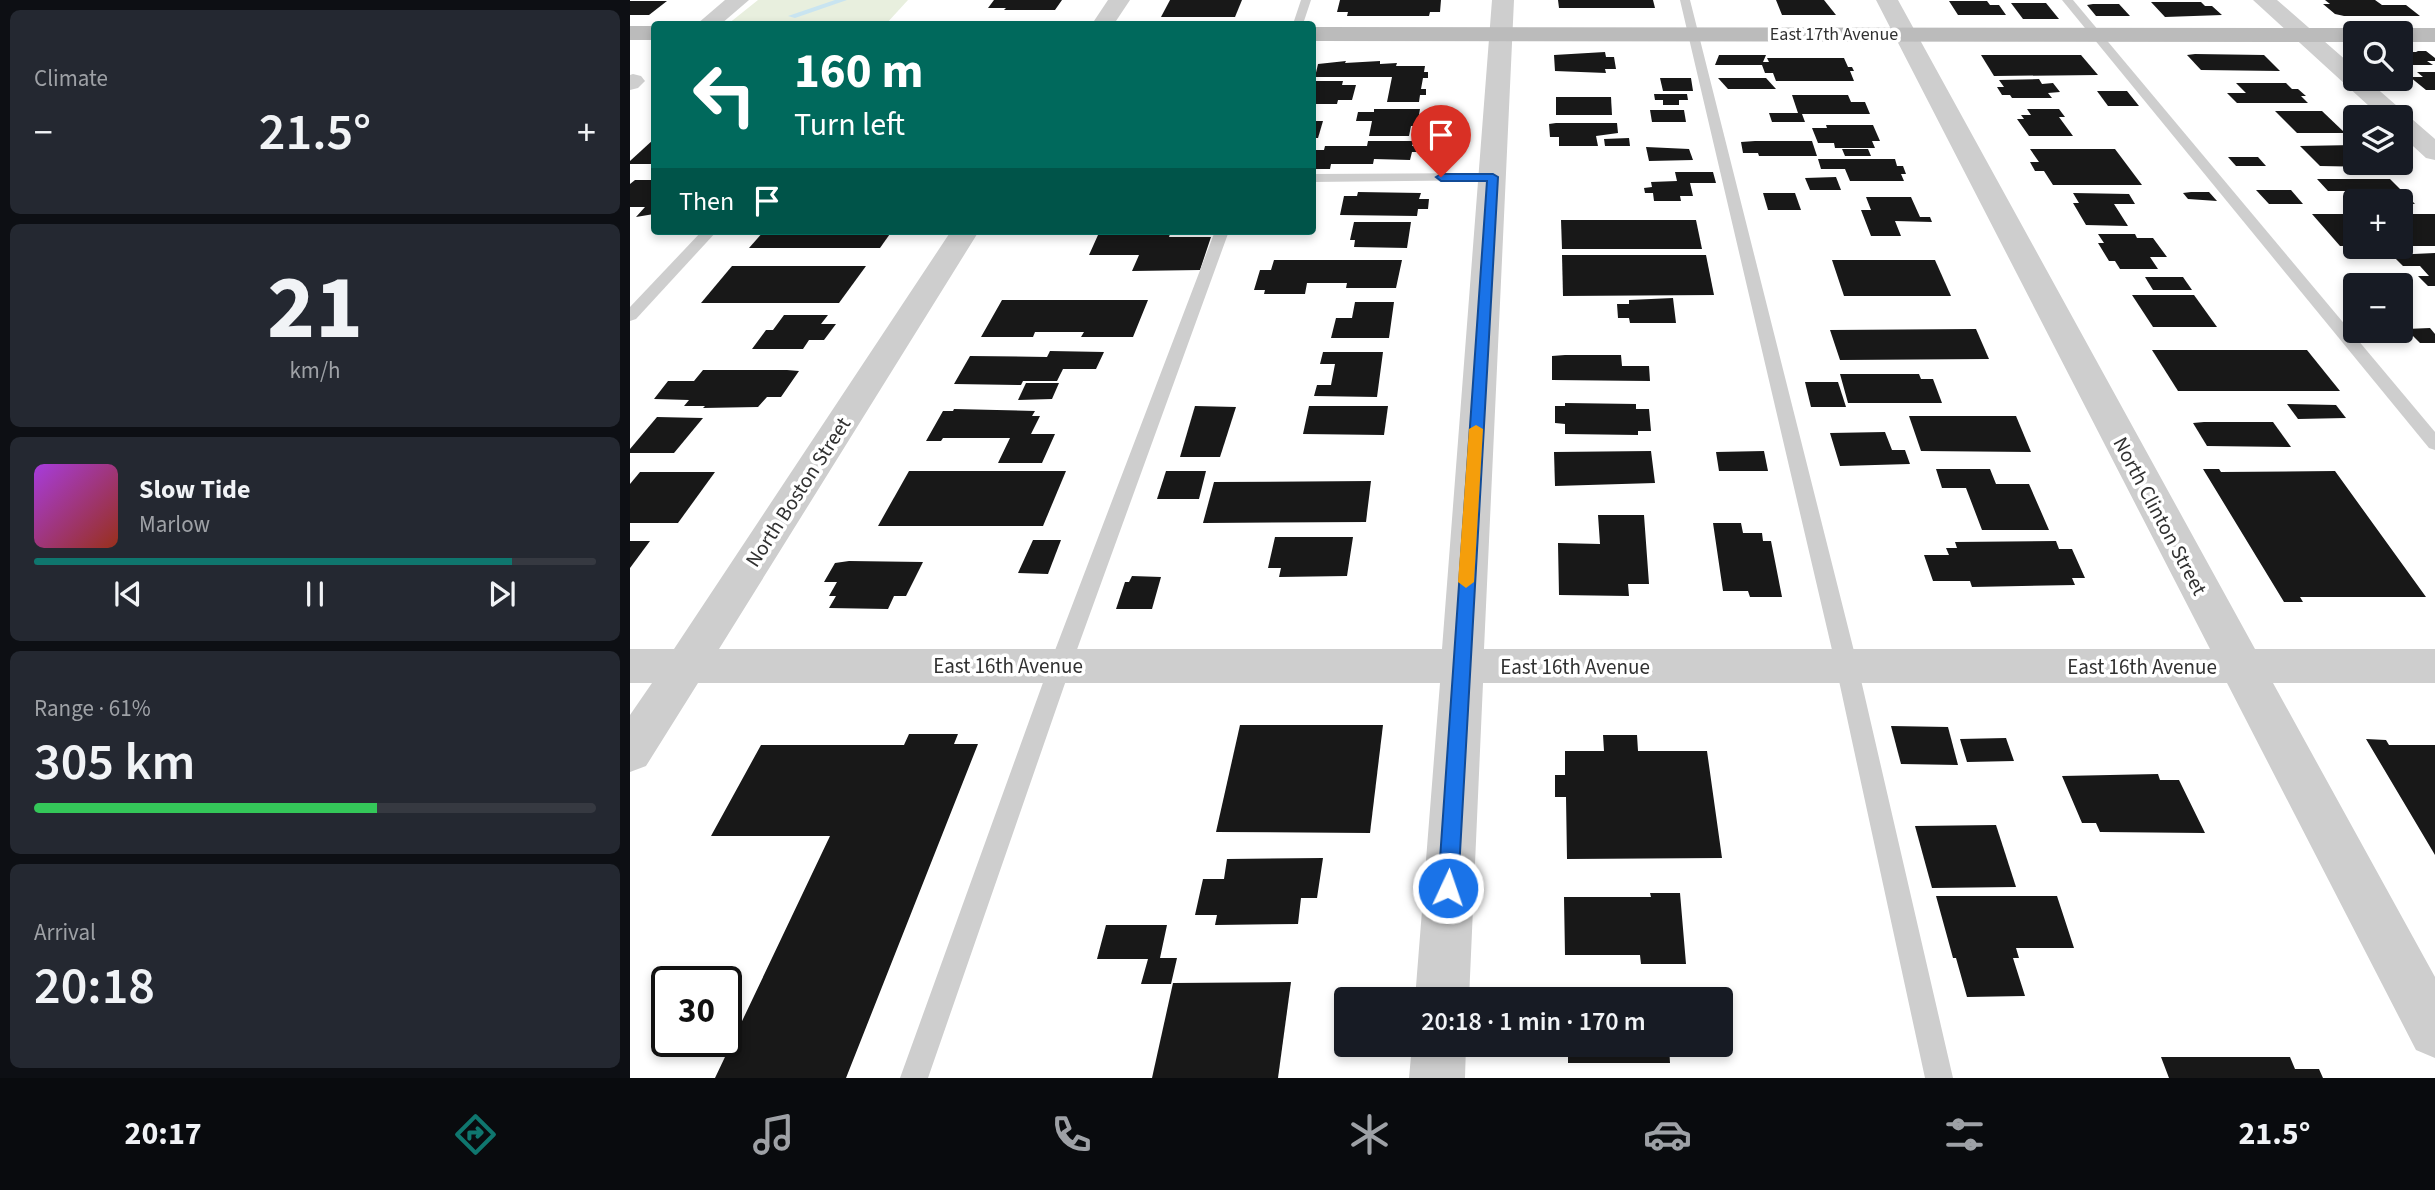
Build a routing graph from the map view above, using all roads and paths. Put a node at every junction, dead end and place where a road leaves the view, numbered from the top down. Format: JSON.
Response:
{"nodes":[{"id":1,"x":738,"y":0,"type":"edge"},
{"id":2,"x":1119,"y":0,"type":"edge"},
{"id":3,"x":1306,"y":0,"type":"edge"},
{"id":4,"x":1685,"y":0,"type":"edge"},
{"id":5,"x":1887,"y":0,"type":"edge"},
{"id":6,"x":2067,"y":0,"type":"edge"},
{"id":7,"x":2264,"y":0,"type":"edge"},
{"id":8,"x":1502,"y":17,"type":"edge"},
{"id":9,"x":712,"y":21,"type":"edge"},
{"id":10,"x":1105,"y":21,"type":"edge"},
{"id":11,"x":1299,"y":21,"type":"edge"},
{"id":12,"x":630,"y":33,"type":"edge"},
{"id":13,"x":651,"y":33,"type":"edge"},
{"id":14,"x":1316,"y":34,"type":"edge"},
{"id":15,"x":1692,"y":34,"type":"junction"},
{"id":16,"x":1905,"y":34,"type":"junction"},
{"id":17,"x":2095,"y":34,"type":"junction"},
{"id":18,"x":2302,"y":34,"type":"junction"},
{"id":19,"x":2343,"y":34,"type":"edge"},
{"id":20,"x":2413,"y":34,"type":"edge"},
{"id":21,"x":2435,"y":35,"type":"edge"},
{"id":22,"x":2382,"y":105,"type":"edge"},
{"id":23,"x":2413,"y":133,"type":"edge"},
{"id":24,"x":2435,"y":152,"type":"edge"},
{"id":25,"x":1493,"y":177,"type":"junction"},
{"id":26,"x":1316,"y":178,"type":"edge"},
{"id":27,"x":706,"y":235,"type":"edge"},
{"id":28,"x":962,"y":235,"type":"edge"},
{"id":29,"x":1221,"y":235,"type":"edge"},
{"id":30,"x":630,"y":316,"type":"edge"},
{"id":31,"x":2435,"y":444,"type":"edge"},
{"id":32,"x":630,"y":666,"type":"edge"},
{"id":33,"x":686,"y":666,"type":"junction"},
{"id":34,"x":1060,"y":666,"type":"junction"},
{"id":35,"x":1461,"y":666,"type":"junction"},
{"id":36,"x":2435,"y":666,"type":"edge"},
{"id":37,"x":1847,"y":667,"type":"junction"},
{"id":38,"x":2239,"y":667,"type":"junction"},
{"id":39,"x":630,"y":753,"type":"edge"},
{"id":40,"x":1443,"y":987,"type":"edge"},
{"id":41,"x":2435,"y":1031,"type":"edge"},
{"id":42,"x":1438,"y":1057,"type":"edge"},
{"id":43,"x":914,"y":1078,"type":"edge"},
{"id":44,"x":1437,"y":1078,"type":"edge"},
{"id":45,"x":1939,"y":1078,"type":"edge"}],
"edges":[{"from":1,"to":9,"type":"street"},
{"from":2,"to":10,"type":"street"},
{"from":3,"to":11,"type":"lane"},
{"from":4,"to":15,"type":"lane"},
{"from":5,"to":16,"type":"street","name":"North Clinton Street"},
{"from":6,"to":17,"type":"lane"},
{"from":7,"to":18,"type":"street"},
{"from":8,"to":14,"type":"street","name":"East 17th Avenue"},
{"from":8,"to":15,"type":"street","name":"East 17th Avenue"},
{"from":8,"to":25,"type":"street"},
{"from":12,"to":13,"type":"street"},
{"from":15,"to":16,"type":"street","name":"East 17th Avenue"},
{"from":15,"to":37,"type":"lane"},
{"from":16,"to":17,"type":"street","name":"East 17th Avenue"},
{"from":16,"to":38,"type":"street","name":"North Clinton Street"},
{"from":17,"to":18,"type":"street","name":"East 17th Avenue"},
{"from":17,"to":31,"type":"lane"},
{"from":18,"to":19,"type":"street","name":"East 17th Avenue"},
{"from":18,"to":22,"type":"street"},
{"from":20,"to":21,"type":"street"},
{"from":23,"to":24,"type":"street"},
{"from":25,"to":26,"type":"lane"},
{"from":25,"to":35,"type":"street"},
{"from":27,"to":30,"type":"lane"},
{"from":28,"to":33,"type":"street","name":"North Boston Street"},
{"from":29,"to":34,"type":"lane"},
{"from":32,"to":33,"type":"street","name":"East 16th Avenue"},
{"from":33,"to":34,"type":"street","name":"East 16th Avenue"},
{"from":33,"to":39,"type":"street","name":"North Boston Street"},
{"from":34,"to":35,"type":"street","name":"East 16th Avenue"},
{"from":34,"to":43,"type":"lane"},
{"from":35,"to":37,"type":"street","name":"East 16th Avenue"},
{"from":35,"to":40,"type":"street"},
{"from":36,"to":38,"type":"street","name":"East 16th Avenue"},
{"from":37,"to":38,"type":"street","name":"East 16th Avenue"},
{"from":37,"to":45,"type":"lane"},
{"from":38,"to":41,"type":"street","name":"North Clinton Street"},
{"from":42,"to":44,"type":"street"}]}
